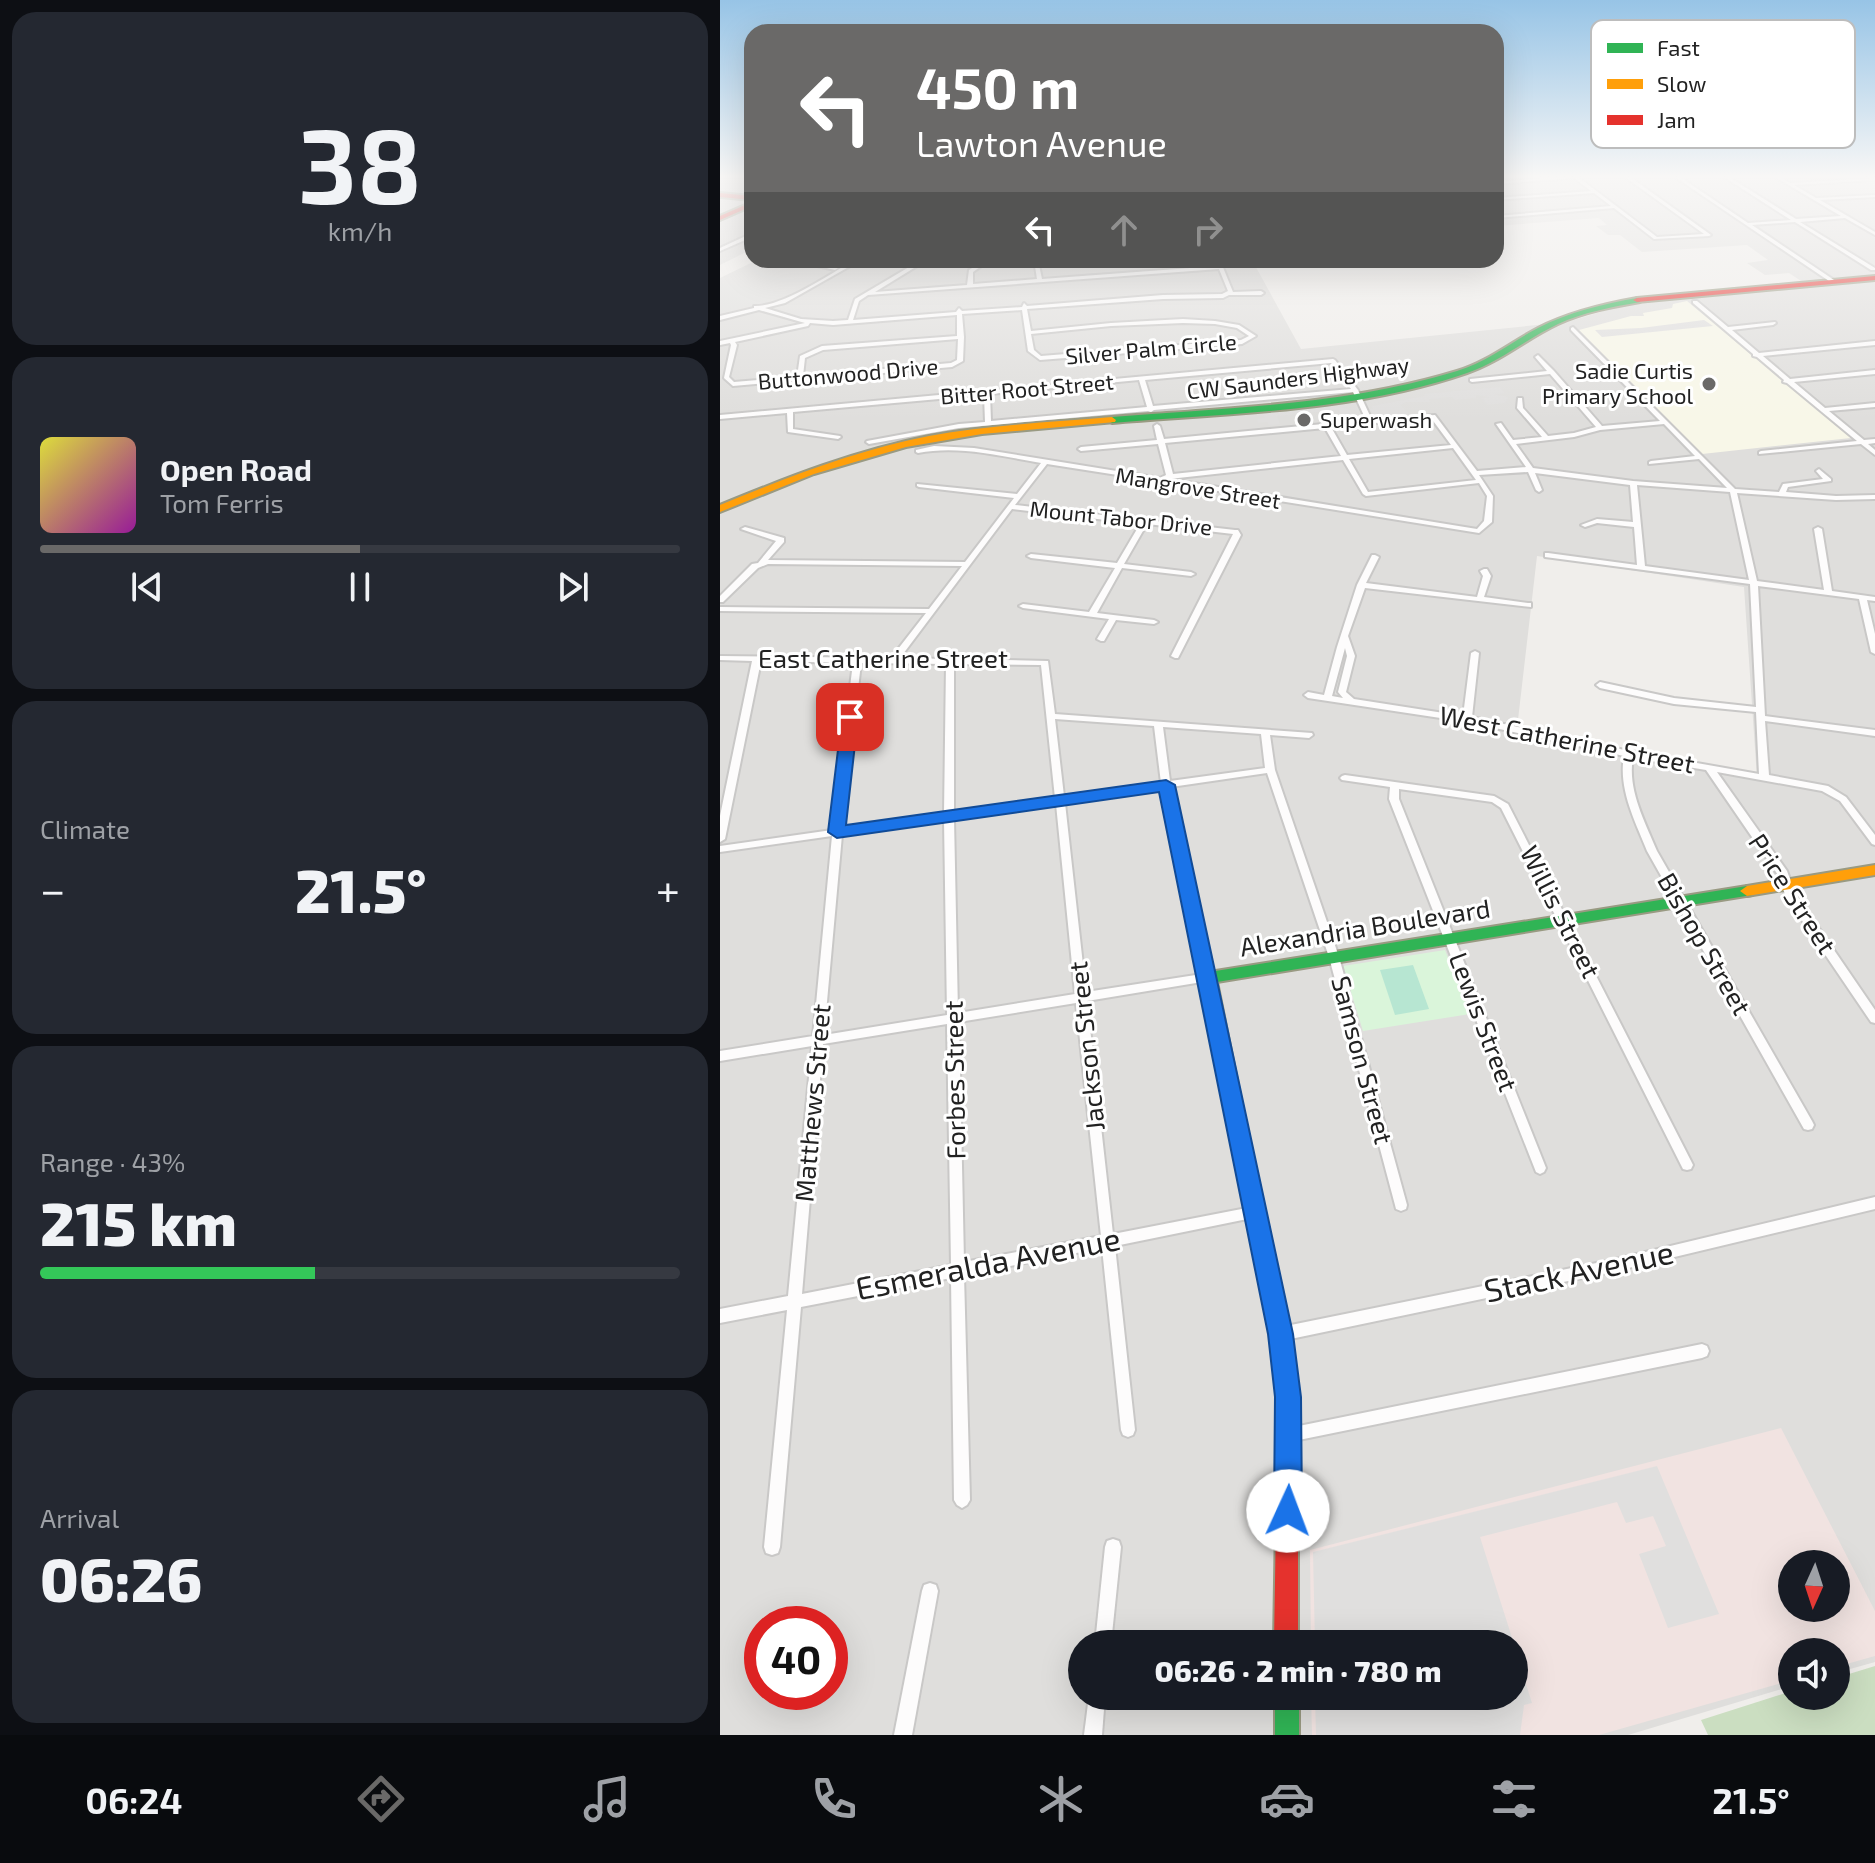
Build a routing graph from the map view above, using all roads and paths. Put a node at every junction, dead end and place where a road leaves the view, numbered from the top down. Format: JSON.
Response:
{"nodes":[{"id":1,"x":1798,"y":258,"type":"edge"},
{"id":2,"x":1852,"y":258,"type":"edge"},
{"id":3,"x":835,"y":268,"type":"edge"},
{"id":4,"x":842,"y":268,"type":"edge"},
{"id":5,"x":911,"y":268,"type":"edge"},
{"id":6,"x":976,"y":268,"type":"edge"},
{"id":7,"x":1038,"y":268,"type":"edge"},
{"id":8,"x":1169,"y":268,"type":"edge"},
{"id":9,"x":1221,"y":268,"type":"edge"},
{"id":10,"x":1874,"y":273,"type":"edge"},
{"id":11,"x":1040,"y":281,"type":"junction"},
{"id":12,"x":1834,"y":282,"type":"junction"},
{"id":13,"x":970,"y":286,"type":"junction"},
{"id":14,"x":1231,"y":293,"type":"junction"},
{"id":15,"x":1261,"y":293,"type":"dead end"},
{"id":16,"x":867,"y":294,"type":"junction"},
{"id":17,"x":1695,"y":302,"type":"dead end"},
{"id":18,"x":1024,"y":306,"type":"junction"},
{"id":19,"x":762,"y":307,"type":"junction"},
{"id":20,"x":959,"y":312,"type":"junction"},
{"id":21,"x":720,"y":316,"type":"edge"},
{"id":22,"x":814,"y":320,"type":"junction"},
{"id":23,"x":850,"y":320,"type":"junction"},
{"id":24,"x":1773,"y":323,"type":"dead end"},
{"id":25,"x":1573,"y":329,"type":"dead end"},
{"id":26,"x":1726,"y":329,"type":"junction"},
{"id":27,"x":1029,"y":333,"type":"junction"},
{"id":28,"x":961,"y":337,"type":"junction"},
{"id":29,"x":732,"y":342,"type":"junction"},
{"id":30,"x":720,"y":343,"type":"edge"},
{"id":31,"x":1875,"y":343,"type":"edge"},
{"id":32,"x":1755,"y":355,"type":"junction"},
{"id":33,"x":1538,"y":357,"type":"dead end"},
{"id":34,"x":1552,"y":372,"type":"junction"},
{"id":35,"x":1875,"y":372,"type":"edge"},
{"id":36,"x":800,"y":378,"type":"junction"},
{"id":37,"x":1142,"y":379,"type":"junction"},
{"id":38,"x":1472,"y":380,"type":"dead end"},
{"id":39,"x":1785,"y":381,"type":"junction"},
{"id":40,"x":987,"y":393,"type":"junction"},
{"id":41,"x":1356,"y":394,"type":"junction"},
{"id":42,"x":1520,"y":399,"type":"dead end"},
{"id":43,"x":1875,"y":405,"type":"edge"},
{"id":44,"x":790,"y":410,"type":"junction"},
{"id":45,"x":1151,"y":410,"type":"junction"},
{"id":46,"x":1182,"y":410,"type":"junction"},
{"id":47,"x":1824,"y":410,"type":"junction"},
{"id":48,"x":720,"y":417,"type":"edge"},
{"id":49,"x":1370,"y":422,"type":"junction"},
{"id":50,"x":1666,"y":422,"type":"junction"},
{"id":51,"x":1499,"y":424,"type":"dead end"},
{"id":52,"x":997,"y":425,"type":"junction"},
{"id":53,"x":1157,"y":426,"type":"dead end"},
{"id":54,"x":1327,"y":426,"type":"junction"},
{"id":55,"x":1600,"y":428,"type":"junction"},
{"id":56,"x":838,"y":437,"type":"dead end"},
{"id":57,"x":1546,"y":437,"type":"junction"},
{"id":58,"x":1161,"y":441,"type":"junction"},
{"id":59,"x":1875,"y":441,"type":"edge"},
{"id":60,"x":869,"y":442,"type":"dead end"},
{"id":61,"x":1512,"y":442,"type":"junction"},
{"id":62,"x":1862,"y":442,"type":"junction"},
{"id":63,"x":1456,"y":446,"type":"junction"},
{"id":64,"x":1081,"y":449,"type":"dead end"},
{"id":65,"x":918,"y":451,"type":"dead end"},
{"id":66,"x":1761,"y":453,"type":"dead end"},
{"id":67,"x":1875,"y":453,"type":"edge"},
{"id":68,"x":1700,"y":457,"type":"junction"},
{"id":69,"x":1343,"y":458,"type":"junction"},
{"id":70,"x":1044,"y":463,"type":"junction"},
{"id":71,"x":1651,"y":463,"type":"dead end"},
{"id":72,"x":1531,"y":470,"type":"junction"},
{"id":73,"x":1819,"y":471,"type":"dead end"},
{"id":74,"x":1476,"y":473,"type":"junction"},
{"id":75,"x":1170,"y":476,"type":"junction"},
{"id":76,"x":1157,"y":481,"type":"junction"},
{"id":77,"x":1481,"y":481,"type":"junction"},
{"id":78,"x":1633,"y":483,"type":"junction"},
{"id":79,"x":919,"y":485,"type":"dead end"},
{"id":80,"x":1539,"y":490,"type":"dead end"},
{"id":81,"x":1733,"y":490,"type":"junction"},
{"id":82,"x":1782,"y":493,"type":"junction"},
{"id":83,"x":1018,"y":496,"type":"junction"},
{"id":84,"x":1875,"y":497,"type":"edge"},
{"id":85,"x":1011,"y":507,"type":"junction"},
{"id":86,"x":720,"y":509,"type":"edge"},
{"id":87,"x":1145,"y":521,"type":"junction"},
{"id":88,"x":1585,"y":525,"type":"dead end"},
{"id":89,"x":1637,"y":525,"type":"junction"},
{"id":90,"x":745,"y":529,"type":"dead end"},
{"id":91,"x":1818,"y":529,"type":"dead end"},
{"id":92,"x":1479,"y":531,"type":"junction"},
{"id":93,"x":1489,"y":539,"type":"dead end"},
{"id":94,"x":1548,"y":555,"type":"dead end"},
{"id":95,"x":1031,"y":556,"type":"dead end"},
{"id":96,"x":1375,"y":557,"type":"dead end"},
{"id":97,"x":761,"y":564,"type":"junction"},
{"id":98,"x":968,"y":564,"type":"junction"},
{"id":99,"x":1119,"y":566,"type":"junction"},
{"id":100,"x":1641,"y":568,"type":"junction"},
{"id":101,"x":1484,"y":571,"type":"dead end"},
{"id":102,"x":1191,"y":574,"type":"dead end"},
{"id":103,"x":1361,"y":585,"type":"junction"},
{"id":104,"x":1754,"y":585,"type":"junction"},
{"id":105,"x":1829,"y":594,"type":"junction"},
{"id":106,"x":1863,"y":598,"type":"junction"},
{"id":107,"x":1480,"y":599,"type":"junction"},
{"id":108,"x":1875,"y":599,"type":"edge"},
{"id":109,"x":720,"y":600,"type":"edge"},
{"id":110,"x":1528,"y":605,"type":"dead end"},
{"id":111,"x":1023,"y":606,"type":"dead end"},
{"id":112,"x":720,"y":609,"type":"edge"},
{"id":113,"x":931,"y":611,"type":"junction"},
{"id":114,"x":1092,"y":614,"type":"junction"},
{"id":115,"x":1114,"y":617,"type":"junction"},
{"id":116,"x":1154,"y":622,"type":"dead end"},
{"id":117,"x":1346,"y":638,"type":"junction"},
{"id":118,"x":1101,"y":639,"type":"dead end"},
{"id":119,"x":1875,"y":649,"type":"edge"},
{"id":120,"x":1475,"y":653,"type":"dead end"},
{"id":121,"x":1175,"y":656,"type":"dead end"},
{"id":122,"x":720,"y":658,"type":"edge"},
{"id":123,"x":757,"y":658,"type":"junction"},
{"id":124,"x":895,"y":659,"type":"junction"},
{"id":125,"x":857,"y":660,"type":"junction"},
{"id":126,"x":950,"y":660,"type":"junction"},
{"id":127,"x":1045,"y":663,"type":"joint"},
{"id":128,"x":1600,"y":685,"type":"dead end"},
{"id":129,"x":1308,"y":695,"type":"dead end"},
{"id":130,"x":1328,"y":697,"type":"junction"},
{"id":131,"x":1353,"y":702,"type":"junction"},
{"id":132,"x":1761,"y":714,"type":"junction"},
{"id":133,"x":1052,"y":716,"type":"junction"},
{"id":134,"x":1467,"y":719,"type":"junction"},
{"id":135,"x":1158,"y":723,"type":"junction"},
{"id":136,"x":1265,"y":733,"type":"junction"},
{"id":137,"x":1875,"y":733,"type":"edge"},
{"id":138,"x":1309,"y":735,"type":"dead end"},
{"id":139,"x":1629,"y":754,"type":"junction"},
{"id":140,"x":1710,"y":769,"type":"junction"},
{"id":141,"x":1270,"y":770,"type":"junction"},
{"id":142,"x":1764,"y":777,"type":"junction"},
{"id":143,"x":1345,"y":778,"type":"dead end"},
{"id":144,"x":1166,"y":785,"type":"junction"},
{"id":145,"x":1395,"y":785,"type":"junction"},
{"id":146,"x":1057,"y":801,"type":"junction"},
{"id":147,"x":949,"y":816,"type":"junction"},
{"id":148,"x":837,"y":832,"type":"junction"},
{"id":149,"x":720,"y":839,"type":"edge"},
{"id":150,"x":1875,"y":842,"type":"edge"},
{"id":151,"x":720,"y":849,"type":"edge"},
{"id":152,"x":1875,"y":870,"type":"edge"},
{"id":153,"x":1788,"y":885,"type":"junction"},
{"id":154,"x":1679,"y":902,"type":"junction"},
{"id":155,"x":1565,"y":920,"type":"junction"},
{"id":156,"x":1450,"y":939,"type":"junction"},
{"id":157,"x":1334,"y":957,"type":"junction"},
{"id":158,"x":1208,"y":977,"type":"junction"},
{"id":159,"x":1083,"y":997,"type":"junction"},
{"id":160,"x":954,"y":1018,"type":"junction"},
{"id":161,"x":1875,"y":1019,"type":"edge"},
{"id":162,"x":820,"y":1040,"type":"junction"},
{"id":163,"x":720,"y":1056,"type":"edge"},
{"id":164,"x":1808,"y":1125,"type":"dead end"},
{"id":165,"x":1687,"y":1165,"type":"dead end"},
{"id":166,"x":1540,"y":1168,"type":"dead end"},
{"id":167,"x":1875,"y":1203,"type":"edge"},
{"id":168,"x":1401,"y":1205,"type":"dead end"},
{"id":169,"x":1257,"y":1212,"type":"junction"},
{"id":170,"x":1106,"y":1241,"type":"junction"},
{"id":171,"x":958,"y":1270,"type":"junction"},
{"id":172,"x":794,"y":1302,"type":"junction"},
{"id":173,"x":720,"y":1316,"type":"edge"},
{"id":174,"x":1281,"y":1334,"type":"junction"},
{"id":175,"x":1702,"y":1351,"type":"dead end"},
{"id":176,"x":1128,"y":1430,"type":"dead end"},
{"id":177,"x":1289,"y":1435,"type":"junction"},
{"id":178,"x":962,"y":1500,"type":"dead end"},
{"id":179,"x":772,"y":1547,"type":"dead end"},
{"id":180,"x":1113,"y":1547,"type":"dead end"},
{"id":181,"x":930,"y":1591,"type":"dead end"},
{"id":182,"x":1104,"y":1630,"type":"edge"},
{"id":183,"x":1286,"y":1630,"type":"edge"},
{"id":184,"x":1096,"y":1710,"type":"edge"},
{"id":185,"x":1287,"y":1710,"type":"edge"},
{"id":186,"x":903,"y":1735,"type":"edge"},
{"id":187,"x":1093,"y":1735,"type":"edge"},
{"id":188,"x":1287,"y":1735,"type":"edge"}],
"edges":[{"from":1,"to":12,"type":"street"},
{"from":2,"to":10,"type":"street"},
{"from":3,"to":19,"type":"street"},
{"from":4,"to":19,"type":"street"},
{"from":5,"to":16,"type":"street"},
{"from":6,"to":13,"type":"street"},
{"from":7,"to":11,"type":"street"},
{"from":8,"to":11,"type":"street"},
{"from":9,"to":14,"type":"street"},
{"from":10,"to":12,"type":"main road","name":"CW Saunders Highway"},
{"from":11,"to":13,"type":"street"},
{"from":12,"to":41,"type":"main road","name":"CW Saunders Highway"},
{"from":13,"to":16,"type":"street"},
{"from":14,"to":15,"type":"street"},
{"from":14,"to":18,"type":"street"},
{"from":16,"to":23,"type":"street"},
{"from":17,"to":26,"type":"street"},
{"from":18,"to":20,"type":"street"},
{"from":18,"to":27,"type":"street","name":"Silver Palm Circle"},
{"from":19,"to":21,"type":"street"},
{"from":19,"to":22,"type":"street"},
{"from":20,"to":23,"type":"street"},
{"from":20,"to":28,"type":"street","name":"Buttonwood Drive"},
{"from":22,"to":23,"type":"street"},
{"from":22,"to":29,"type":"street"},
{"from":24,"to":26,"type":"street"},
{"from":25,"to":50,"type":"street"},
{"from":26,"to":32,"type":"street"},
{"from":27,"to":27,"type":"street","name":"Silver Palm Circle"},
{"from":28,"to":36,"type":"street"},
{"from":28,"to":36,"type":"street","name":"Buttonwood Drive"},
{"from":29,"to":30,"type":"street"},
{"from":29,"to":36,"type":"street","name":"Buttonwood Drive"},
{"from":31,"to":32,"type":"street"},
{"from":32,"to":39,"type":"street"},
{"from":33,"to":34,"type":"street"},
{"from":34,"to":38,"type":"street"},
{"from":34,"to":55,"type":"street"},
{"from":35,"to":39,"type":"street"},
{"from":37,"to":40,"type":"street","name":"Bitter Root Street"},
{"from":37,"to":41,"type":"street","name":"Bitter Root Street"},
{"from":37,"to":45,"type":"street"},
{"from":39,"to":47,"type":"street"},
{"from":40,"to":44,"type":"street","name":"Bitter Root Street"},
{"from":40,"to":52,"type":"street"},
{"from":41,"to":46,"type":"main road","name":"CW Saunders Highway"},
{"from":41,"to":49,"type":"street"},
{"from":42,"to":57,"type":"street"},
{"from":43,"to":47,"type":"street"},
{"from":44,"to":48,"type":"street","name":"Bitter Root Street"},
{"from":44,"to":56,"type":"street"},
{"from":45,"to":46,"type":"street"},
{"from":45,"to":52,"type":"street"},
{"from":46,"to":52,"type":"main road","name":"CW Saunders Highway"},
{"from":47,"to":62,"type":"street"},
{"from":49,"to":54,"type":"street"},
{"from":49,"to":63,"type":"street"},
{"from":50,"to":55,"type":"street"},
{"from":50,"to":68,"type":"street"},
{"from":51,"to":61,"type":"street"},
{"from":52,"to":60,"type":"street"},
{"from":52,"to":86,"type":"main road","name":"CW Saunders Highway"},
{"from":53,"to":58,"type":"street"},
{"from":54,"to":58,"type":"street"},
{"from":54,"to":69,"type":"street"},
{"from":55,"to":57,"type":"street"},
{"from":57,"to":61,"type":"street"},
{"from":58,"to":64,"type":"street"},
{"from":58,"to":75,"type":"street"},
{"from":59,"to":62,"type":"street"},
{"from":61,"to":72,"type":"street"},
{"from":62,"to":66,"type":"street"},
{"from":62,"to":67,"type":"street"},
{"from":63,"to":69,"type":"street"},
{"from":63,"to":74,"type":"street"},
{"from":65,"to":70,"type":"street","name":"Mangrove Street"},
{"from":68,"to":71,"type":"street"},
{"from":68,"to":81,"type":"street"},
{"from":69,"to":75,"type":"street"},
{"from":69,"to":77,"type":"street"},
{"from":70,"to":76,"type":"street","name":"Mangrove Street"},
{"from":70,"to":83,"type":"street"},
{"from":72,"to":74,"type":"street"},
{"from":72,"to":78,"type":"street"},
{"from":72,"to":80,"type":"street"},
{"from":73,"to":82,"type":"street"},
{"from":74,"to":77,"type":"street"},
{"from":75,"to":76,"type":"street"},
{"from":76,"to":92,"type":"street","name":"Mangrove Street"},
{"from":77,"to":92,"type":"street"},
{"from":78,"to":81,"type":"street"},
{"from":78,"to":89,"type":"street"},
{"from":79,"to":83,"type":"street"},
{"from":81,"to":82,"type":"street"},
{"from":81,"to":104,"type":"street"},
{"from":82,"to":84,"type":"street"},
{"from":83,"to":85,"type":"street"},
{"from":85,"to":87,"type":"street","name":"Mount Tabor Drive"},
{"from":85,"to":98,"type":"street"},
{"from":87,"to":99,"type":"street"},
{"from":87,"to":121,"type":"street","name":"Mount Tabor Drive"},
{"from":88,"to":89,"type":"street"},
{"from":89,"to":100,"type":"street"},
{"from":90,"to":97,"type":"street"},
{"from":91,"to":105,"type":"street"},
{"from":92,"to":93,"type":"street"},
{"from":94,"to":100,"type":"street"},
{"from":95,"to":99,"type":"street"},
{"from":96,"to":103,"type":"street"},
{"from":97,"to":98,"type":"street"},
{"from":97,"to":109,"type":"street"},
{"from":98,"to":113,"type":"street"},
{"from":99,"to":102,"type":"street"},
{"from":99,"to":114,"type":"street"},
{"from":100,"to":104,"type":"street"},
{"from":101,"to":107,"type":"street"},
{"from":103,"to":107,"type":"street"},
{"from":103,"to":117,"type":"street"},
{"from":104,"to":105,"type":"street"},
{"from":104,"to":132,"type":"street"},
{"from":105,"to":106,"type":"street"},
{"from":106,"to":108,"type":"street"},
{"from":106,"to":119,"type":"street"},
{"from":107,"to":110,"type":"street"},
{"from":111,"to":114,"type":"street"},
{"from":112,"to":113,"type":"street"},
{"from":113,"to":124,"type":"street"},
{"from":114,"to":115,"type":"street"},
{"from":115,"to":116,"type":"street"},
{"from":115,"to":118,"type":"street"},
{"from":117,"to":130,"type":"street"},
{"from":117,"to":131,"type":"street"},
{"from":120,"to":134,"type":"street"},
{"from":122,"to":123,"type":"street","name":"East Catherine Street"},
{"from":123,"to":125,"type":"street","name":"East Catherine Street"},
{"from":123,"to":149,"type":"street"},
{"from":124,"to":125,"type":"street","name":"East Catherine Street"},
{"from":124,"to":126,"type":"street","name":"East Catherine Street"},
{"from":125,"to":148,"type":"street","name":"Matthews Street"},
{"from":126,"to":127,"type":"street","name":"East Catherine Street"},
{"from":126,"to":147,"type":"street","name":"Forbes Street"},
{"from":127,"to":133,"type":"street","name":"Jackson Street"},
{"from":128,"to":132,"type":"street"},
{"from":129,"to":130,"type":"street","name":"West Catherine Street"},
{"from":130,"to":131,"type":"street","name":"West Catherine Street"},
{"from":131,"to":134,"type":"street","name":"West Catherine Street"},
{"from":132,"to":137,"type":"street"},
{"from":132,"to":142,"type":"street"},
{"from":133,"to":135,"type":"street"},
{"from":133,"to":146,"type":"street","name":"Jackson Street"},
{"from":134,"to":139,"type":"street","name":"West Catherine Street"},
{"from":135,"to":136,"type":"street"},
{"from":135,"to":144,"type":"street"},
{"from":136,"to":138,"type":"street"},
{"from":136,"to":141,"type":"street","name":"Samson Street"},
{"from":139,"to":140,"type":"street","name":"West Catherine Street"},
{"from":139,"to":154,"type":"street","name":"Bishop Street"},
{"from":140,"to":142,"type":"street","name":"West Catherine Street"},
{"from":140,"to":153,"type":"street","name":"Price Street"},
{"from":141,"to":144,"type":"street"},
{"from":141,"to":157,"type":"street","name":"Samson Street"},
{"from":142,"to":150,"type":"street","name":"West Catherine Street"},
{"from":143,"to":145,"type":"street","name":"Willis Street"},
{"from":144,"to":146,"type":"street"},
{"from":144,"to":158,"type":"street"},
{"from":145,"to":155,"type":"street","name":"Willis Street"},
{"from":145,"to":156,"type":"street","name":"Lewis Street"},
{"from":146,"to":147,"type":"street"},
{"from":146,"to":159,"type":"street","name":"Jackson Street"},
{"from":147,"to":148,"type":"street"},
{"from":147,"to":160,"type":"street","name":"Forbes Street"},
{"from":148,"to":151,"type":"street"},
{"from":148,"to":162,"type":"street","name":"Matthews Street"},
{"from":152,"to":153,"type":"main road","name":"Alexandria Boulevard"},
{"from":153,"to":154,"type":"main road","name":"Alexandria Boulevard"},
{"from":153,"to":161,"type":"street","name":"Price Street"},
{"from":154,"to":155,"type":"main road","name":"Alexandria Boulevard"},
{"from":154,"to":164,"type":"street","name":"Bishop Street"},
{"from":155,"to":156,"type":"main road","name":"Alexandria Boulevard"},
{"from":155,"to":165,"type":"street","name":"Willis Street"},
{"from":156,"to":157,"type":"main road","name":"Alexandria Boulevard"},
{"from":156,"to":166,"type":"street","name":"Lewis Street"},
{"from":157,"to":158,"type":"main road","name":"Alexandria Boulevard"},
{"from":157,"to":168,"type":"street","name":"Samson Street"},
{"from":158,"to":159,"type":"street","name":"Alexandria Boulevard"},
{"from":158,"to":169,"type":"main road"},
{"from":159,"to":160,"type":"street","name":"Alexandria Boulevard"},
{"from":159,"to":170,"type":"street","name":"Jackson Street"},
{"from":160,"to":162,"type":"street","name":"Alexandria Boulevard"},
{"from":160,"to":171,"type":"street","name":"Forbes Street"},
{"from":162,"to":163,"type":"street","name":"Alexandria Boulevard"},
{"from":162,"to":172,"type":"street","name":"Matthews Street"},
{"from":167,"to":174,"type":"street","name":"Stack Avenue"},
{"from":169,"to":170,"type":"street","name":"Esmeralda Avenue"},
{"from":169,"to":174,"type":"main road"},
{"from":170,"to":171,"type":"street","name":"Esmeralda Avenue"},
{"from":170,"to":176,"type":"street","name":"Jackson Street"},
{"from":171,"to":172,"type":"street","name":"Esmeralda Avenue"},
{"from":171,"to":178,"type":"street","name":"Forbes Street"},
{"from":172,"to":173,"type":"street","name":"Esmeralda Avenue"},
{"from":172,"to":179,"type":"street","name":"Matthews Street"},
{"from":174,"to":177,"type":"main road"},
{"from":175,"to":177,"type":"street"},
{"from":177,"to":183,"type":"main road"},
{"from":180,"to":182,"type":"street"},
{"from":181,"to":186,"type":"street"},
{"from":184,"to":187,"type":"street"},
{"from":185,"to":188,"type":"main road"}]}
